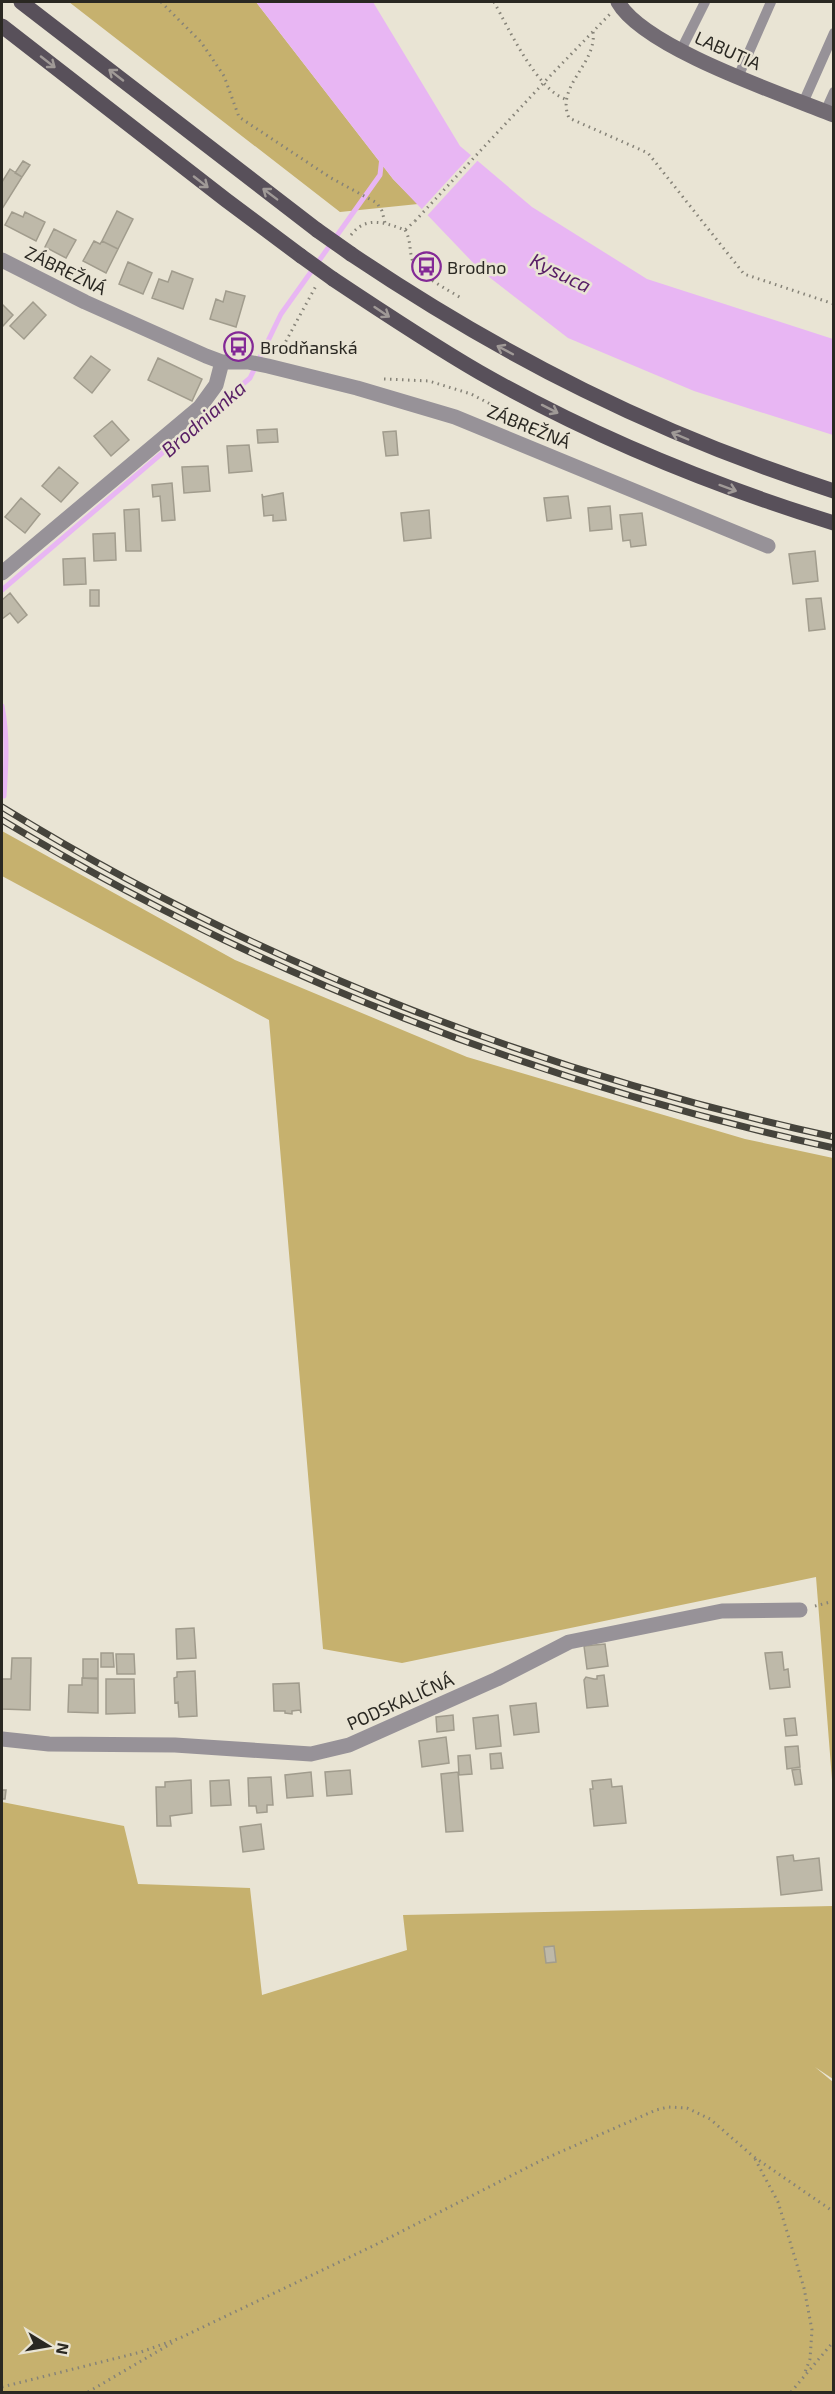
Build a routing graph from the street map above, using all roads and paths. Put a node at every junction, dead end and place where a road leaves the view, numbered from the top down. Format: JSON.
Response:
{"nodes":[{"id":1,"x":21,"y":2,"type":"edge"},
{"id":2,"x":161,"y":2,"type":"edge"},
{"id":3,"x":494,"y":2,"type":"edge"},
{"id":4,"x":705,"y":2,"type":"edge"},
{"id":5,"x":771,"y":2,"type":"edge"},
{"id":6,"x":619,"y":3,"type":"edge"},
{"id":7,"x":2,"y":26,"type":"edge"},
{"id":8,"x":593,"y":32,"type":"junction"},
{"id":9,"x":834,"y":33,"type":"edge"},
{"id":10,"x":681,"y":50,"type":"junction"},
{"id":11,"x":738,"y":76,"type":"junction"},
{"id":12,"x":834,"y":92,"type":"edge"},
{"id":13,"x":565,"y":99,"type":"junction"},
{"id":14,"x":803,"y":103,"type":"junction"},
{"id":15,"x":829,"y":113,"type":"edge"},
{"id":16,"x":415,"y":221,"type":"dead end"},
{"id":17,"x":385,"y":223,"type":"dead end"},
{"id":18,"x":405,"y":230,"type":"dead end"},
{"id":19,"x":2,"y":260,"type":"edge"},
{"id":20,"x":460,"y":298,"type":"dead end"},
{"id":21,"x":834,"y":303,"type":"edge"},
{"id":22,"x":222,"y":362,"type":"junction"},
{"id":23,"x":357,"y":388,"type":"junction"},
{"id":24,"x":526,"y":423,"type":"dead end"},
{"id":25,"x":834,"y":491,"type":"edge"},
{"id":26,"x":834,"y":524,"type":"edge"},
{"id":27,"x":768,"y":546,"type":"dead end"},
{"id":28,"x":2,"y":573,"type":"edge"},
{"id":29,"x":800,"y":1610,"type":"dead end"},
{"id":30,"x":2,"y":1739,"type":"edge"},
{"id":31,"x":754,"y":2157,"type":"junction"},
{"id":32,"x":834,"y":2212,"type":"edge"},
{"id":33,"x":180,"y":2338,"type":"junction"},
{"id":34,"x":834,"y":2341,"type":"edge"},
{"id":35,"x":804,"y":2375,"type":"junction"},
{"id":36,"x":2,"y":2387,"type":"edge"},
{"id":37,"x":88,"y":2392,"type":"edge"},
{"id":38,"x":791,"y":2392,"type":"edge"}],
"edges":[{"from":25,"to":1,"type":"main road","one_way":true,"bridge":true},
{"from":2,"to":17,"type":"path"},
{"from":3,"to":13,"type":"path"},
{"from":4,"to":10,"type":"lane"},
{"from":5,"to":11,"type":"lane"},
{"from":6,"to":8,"type":"path"},
{"from":6,"to":10,"type":"street","name":"LABUTIA"},
{"from":7,"to":26,"type":"main road","one_way":true,"bridge":true},
{"from":8,"to":13,"type":"path"},
{"from":8,"to":16,"type":"path","bridge":true},
{"from":9,"to":14,"type":"lane"},
{"from":10,"to":11,"type":"street","name":"LABUTIA"},
{"from":11,"to":14,"type":"street","name":"LABUTIA"},
{"from":12,"to":15,"type":"lane"},
{"from":13,"to":21,"type":"path"},
{"from":14,"to":15,"type":"street","name":"LABUTIA"},
{"from":18,"to":20,"type":"path"},
{"from":19,"to":22,"type":"street","name":"ZÁBREŽNÁ"},
{"from":22,"to":23,"type":"street","name":"ZÁBREŽNÁ"},
{"from":22,"to":28,"type":"street"},
{"from":23,"to":24,"type":"path"},
{"from":23,"to":27,"type":"street","name":"ZÁBREŽNÁ"},
{"from":29,"to":30,"type":"street","name":"PODSKALIČNÁ"},
{"from":31,"to":32,"type":"path"},
{"from":31,"to":33,"type":"path"},
{"from":31,"to":35,"type":"path"},
{"from":33,"to":36,"type":"path"},
{"from":33,"to":37,"type":"path"},
{"from":34,"to":35,"type":"path"},
{"from":35,"to":38,"type":"path"}]}
